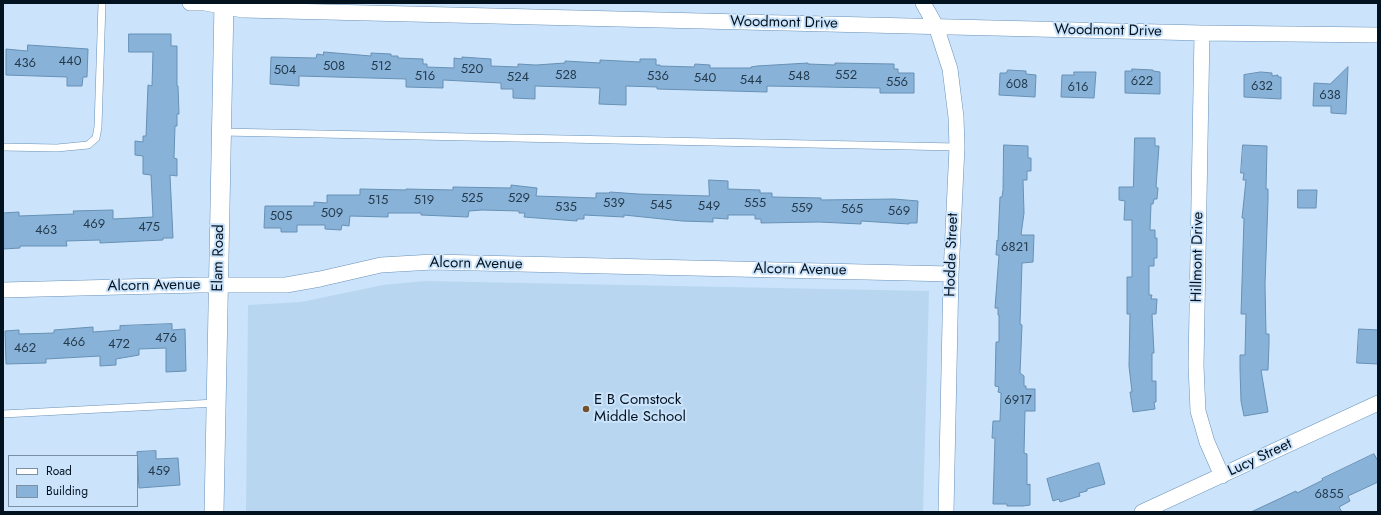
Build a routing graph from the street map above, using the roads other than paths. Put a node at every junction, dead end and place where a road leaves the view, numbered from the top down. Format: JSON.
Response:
{"nodes":[{"id":1,"x":102,"y":3,"type":"edge"},
{"id":2,"x":190,"y":3,"type":"edge"},
{"id":3,"x":924,"y":3,"type":"edge"},
{"id":4,"x":224,"y":5,"type":"edge"},
{"id":5,"x":936,"y":26,"type":"junction"},
{"id":6,"x":1202,"y":33,"type":"junction"},
{"id":7,"x":1378,"y":35,"type":"edge"},
{"id":8,"x":221,"y":132,"type":"junction"},
{"id":9,"x":3,"y":147,"type":"edge"},
{"id":10,"x":957,"y":147,"type":"junction"},
{"id":11,"x":951,"y":274,"type":"junction"},
{"id":12,"x":218,"y":285,"type":"junction"},
{"id":13,"x":3,"y":290,"type":"edge"},
{"id":14,"x":216,"y":403,"type":"junction"},
{"id":15,"x":1378,"y":403,"type":"edge"},
{"id":16,"x":3,"y":414,"type":"edge"},
{"id":17,"x":1222,"y":476,"type":"junction"},
{"id":18,"x":214,"y":512,"type":"edge"},
{"id":19,"x":946,"y":512,"type":"edge"},
{"id":20,"x":1142,"y":512,"type":"edge"}],
"edges":[{"from":1,"to":9,"type":"lane"},
{"from":2,"to":4,"type":"street","name":"Woodmont Drive"},
{"from":3,"to":5,"type":"street","name":"Hodde Street"},
{"from":4,"to":5,"type":"street","name":"Woodmont Drive"},
{"from":4,"to":8,"type":"street","name":"Elam Road"},
{"from":5,"to":6,"type":"street","name":"Woodmont Drive"},
{"from":5,"to":10,"type":"street","name":"Hodde Street"},
{"from":6,"to":7,"type":"street","name":"Woodmont Drive"},
{"from":6,"to":17,"type":"street","name":"Hillmont Drive"},
{"from":8,"to":10,"type":"lane"},
{"from":8,"to":12,"type":"street","name":"Elam Road"},
{"from":10,"to":11,"type":"street","name":"Hodde Street"},
{"from":11,"to":12,"type":"street","name":"Alcorn Avenue"},
{"from":11,"to":19,"type":"street","name":"Hodde Street"},
{"from":12,"to":13,"type":"street","name":"Alcorn Avenue"},
{"from":12,"to":14,"type":"street","name":"Elam Road"},
{"from":14,"to":16,"type":"lane"},
{"from":14,"to":18,"type":"street","name":"Elam Road"},
{"from":15,"to":17,"type":"street","name":"Lucy Street"},
{"from":17,"to":20,"type":"street","name":"Lucy Street"}]}
